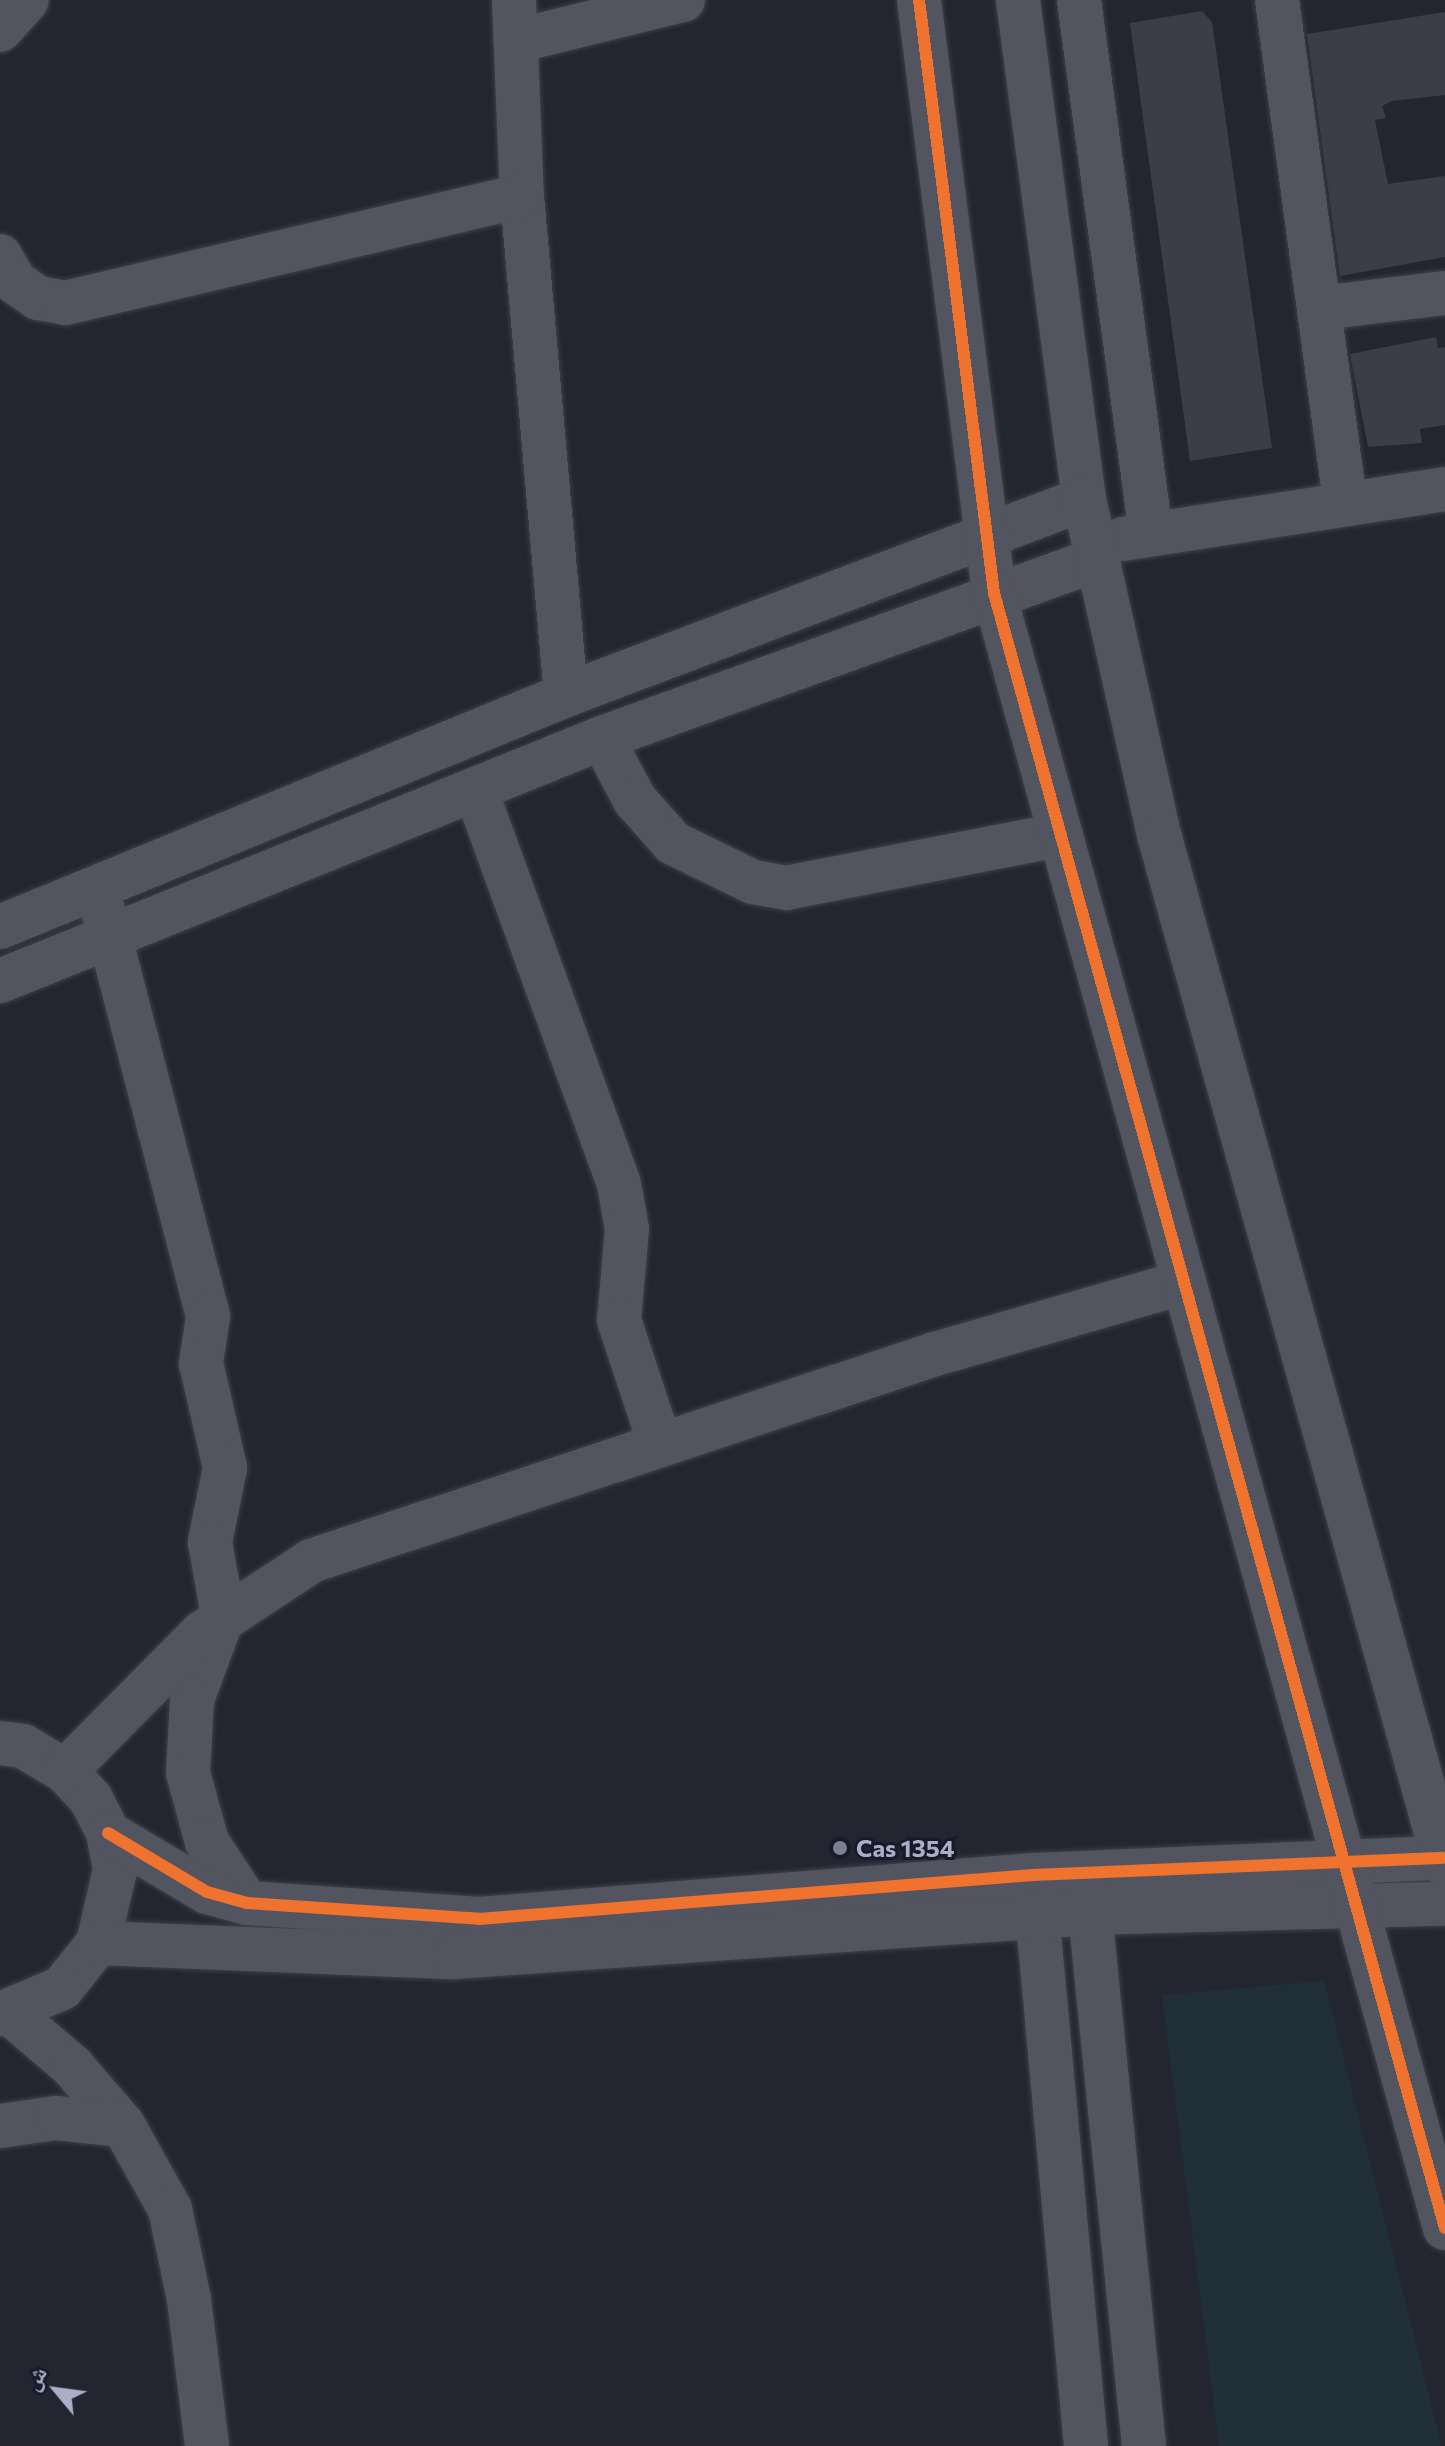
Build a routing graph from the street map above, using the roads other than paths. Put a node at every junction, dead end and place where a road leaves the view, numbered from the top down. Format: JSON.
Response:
{"nodes":[{"id":1,"x":27,"y":0,"type":"edge"},
{"id":2,"x":683,"y":0,"type":"edge"},
{"id":3,"x":919,"y":0,"type":"edge"},
{"id":4,"x":1018,"y":0,"type":"edge"},
{"id":5,"x":1079,"y":0,"type":"edge"},
{"id":6,"x":1277,"y":0,"type":"edge"},
{"id":7,"x":515,"y":21,"type":"edge"},
{"id":8,"x":0,"y":30,"type":"edge"},
{"id":9,"x":522,"y":196,"type":"junction"},
{"id":10,"x":0,"y":256,"type":"edge"},
{"id":11,"x":1445,"y":293,"type":"edge"},
{"id":12,"x":1321,"y":308,"type":"junction"},
{"id":13,"x":1445,"y":489,"type":"edge"},
{"id":14,"x":1084,"y":499,"type":"junction"},
{"id":15,"x":1345,"y":501,"type":"junction"},
{"id":16,"x":982,"y":533,"type":"junction"},
{"id":17,"x":1151,"y":534,"type":"junction"},
{"id":18,"x":1095,"y":551,"type":"junction"},
{"id":19,"x":994,"y":593,"type":"junction"},
{"id":20,"x":566,"y":695,"type":"junction"},
{"id":21,"x":602,"y":738,"type":"junction"},
{"id":22,"x":476,"y":791,"type":"junction"},
{"id":23,"x":1059,"y":835,"type":"junction"},
{"id":24,"x":98,"y":888,"type":"junction"},
{"id":25,"x":0,"y":927,"type":"edge"},
{"id":26,"x":110,"y":937,"type":"junction"},
{"id":27,"x":0,"y":981,"type":"edge"},
{"id":28,"x":1184,"y":1282,"type":"junction"},
{"id":29,"x":660,"y":1444,"type":"junction"},
{"id":30,"x":223,"y":1616,"type":"junction"},
{"id":31,"x":0,"y":1743,"type":"edge"},
{"id":32,"x":65,"y":1771,"type":"junction"},
{"id":33,"x":108,"y":1833,"type":"junction"},
{"id":34,"x":1345,"y":1860,"type":"junction"},
{"id":35,"x":1444,"y":1861,"type":"edge"},
{"id":36,"x":1088,"y":1893,"type":"junction"},
{"id":37,"x":1036,"y":1896,"type":"junction"},
{"id":38,"x":247,"y":1903,"type":"junction"},
{"id":39,"x":1445,"y":1904,"type":"edge"},
{"id":40,"x":1357,"y":1906,"type":"junction"},
{"id":41,"x":98,"y":1943,"type":"junction"},
{"id":42,"x":5,"y":2014,"type":"edge"},
{"id":43,"x":123,"y":2125,"type":"junction"},
{"id":44,"x":0,"y":2126,"type":"edge"},
{"id":45,"x":1445,"y":2228,"type":"edge"},
{"id":46,"x":207,"y":2446,"type":"edge"},
{"id":47,"x":1086,"y":2446,"type":"edge"},
{"id":48,"x":1144,"y":2446,"type":"edge"}],
"edges":[{"from":1,"to":8,"type":"street"},
{"from":2,"to":7,"type":"street"},
{"from":3,"to":16,"type":"street"},
{"from":4,"to":14,"type":"street"},
{"from":5,"to":17,"type":"street"},
{"from":6,"to":12,"type":"street"},
{"from":7,"to":9,"type":"street"},
{"from":9,"to":10,"type":"street"},
{"from":9,"to":20,"type":"street"},
{"from":11,"to":12,"type":"street"},
{"from":12,"to":15,"type":"street"},
{"from":13,"to":15,"type":"street"},
{"from":14,"to":16,"type":"street"},
{"from":14,"to":18,"type":"street"},
{"from":15,"to":17,"type":"street"},
{"from":16,"to":19,"type":"street"},
{"from":16,"to":20,"type":"street"},
{"from":17,"to":18,"type":"street"},
{"from":18,"to":19,"type":"street"},
{"from":18,"to":35,"type":"street"},
{"from":19,"to":21,"type":"street"},
{"from":19,"to":23,"type":"street"},
{"from":20,"to":24,"type":"street"},
{"from":21,"to":22,"type":"street"},
{"from":21,"to":23,"type":"street"},
{"from":22,"to":26,"type":"street"},
{"from":22,"to":29,"type":"street"},
{"from":23,"to":28,"type":"street"},
{"from":24,"to":25,"type":"street"},
{"from":24,"to":26,"type":"street"},
{"from":26,"to":27,"type":"street"},
{"from":26,"to":30,"type":"street"},
{"from":28,"to":29,"type":"street"},
{"from":28,"to":34,"type":"street"},
{"from":29,"to":30,"type":"street"},
{"from":30,"to":32,"type":"street"},
{"from":30,"to":38,"type":"street"},
{"from":31,"to":32,"type":"street"},
{"from":32,"to":33,"type":"street"},
{"from":33,"to":38,"type":"street"},
{"from":33,"to":41,"type":"street"},
{"from":34,"to":35,"type":"street"},
{"from":34,"to":36,"type":"street"},
{"from":34,"to":40,"type":"street"},
{"from":36,"to":37,"type":"street"},
{"from":36,"to":40,"type":"street"},
{"from":36,"to":48,"type":"street"},
{"from":37,"to":38,"type":"street"},
{"from":37,"to":41,"type":"street"},
{"from":37,"to":47,"type":"street"},
{"from":39,"to":40,"type":"street"},
{"from":40,"to":45,"type":"street"},
{"from":41,"to":42,"type":"street"},
{"from":42,"to":43,"type":"street"},
{"from":43,"to":44,"type":"street"},
{"from":43,"to":46,"type":"street"}]}
